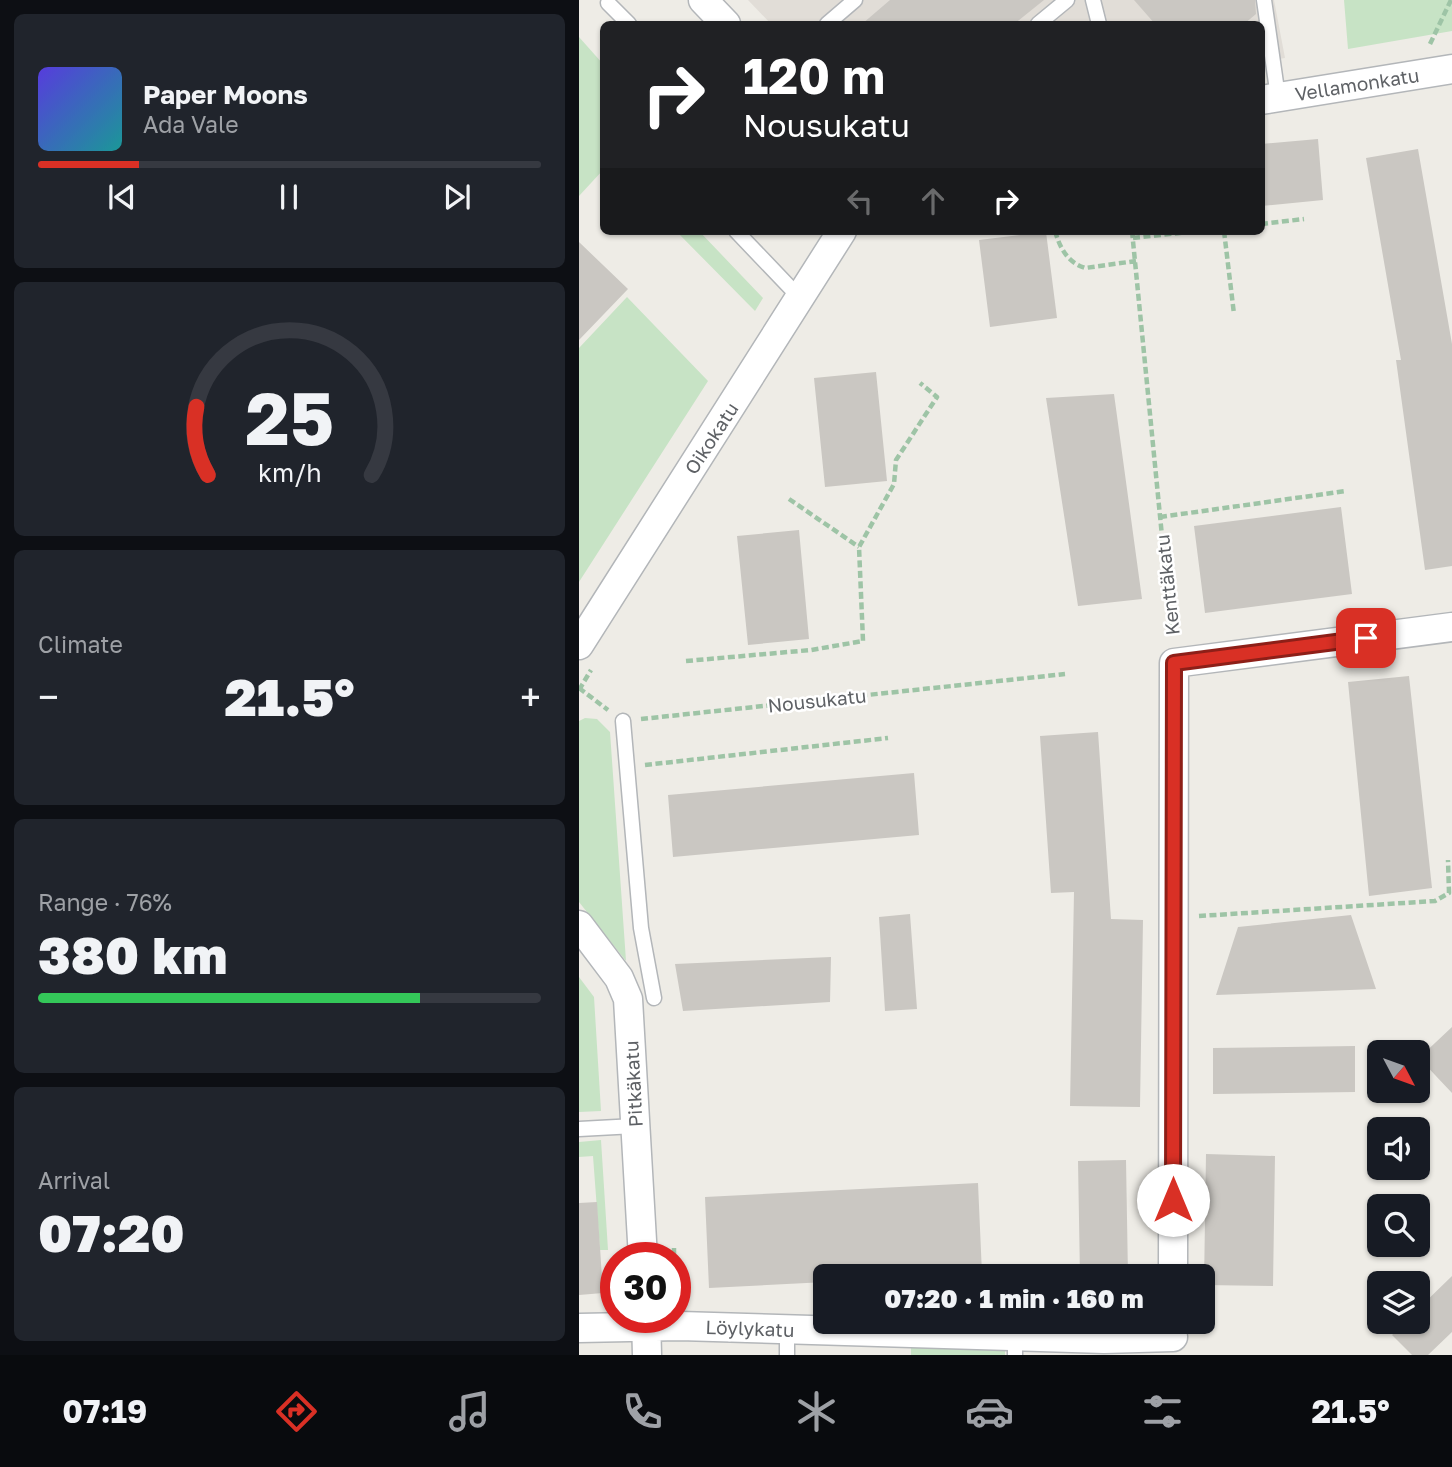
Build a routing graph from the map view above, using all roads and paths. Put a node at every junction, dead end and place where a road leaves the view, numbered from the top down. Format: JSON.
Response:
{"nodes":[{"id":1,"x":855,"y":0,"type":"edge"},
{"id":2,"x":1067,"y":0,"type":"edge"},
{"id":3,"x":1093,"y":0,"type":"edge"},
{"id":4,"x":1264,"y":0,"type":"edge"},
{"id":5,"x":1452,"y":0,"type":"edge"},
{"id":6,"x":608,"y":2,"type":"dead end"},
{"id":7,"x":626,"y":21,"type":"edge"},
{"id":8,"x":830,"y":21,"type":"edge"},
{"id":9,"x":1042,"y":21,"type":"edge"},
{"id":10,"x":1098,"y":21,"type":"edge"},
{"id":11,"x":1265,"y":21,"type":"edge"},
{"id":12,"x":1265,"y":23,"type":"edge"},
{"id":13,"x":1266,"y":46,"type":"edge"},
{"id":14,"x":1428,"y":48,"type":"dead end"},
{"id":15,"x":1452,"y":69,"type":"edge"},
{"id":16,"x":1270,"y":98,"type":"edge"},
{"id":17,"x":1304,"y":219,"type":"dead end"},
{"id":18,"x":1265,"y":224,"type":"edge"},
{"id":19,"x":740,"y":235,"type":"edge"},
{"id":20,"x":839,"y":235,"type":"edge"},
{"id":21,"x":1057,"y":235,"type":"edge"},
{"id":22,"x":1161,"y":235,"type":"edge"},
{"id":23,"x":1224,"y":235,"type":"edge"},
{"id":24,"x":1133,"y":238,"type":"joint"},
{"id":25,"x":1136,"y":261,"type":"junction"},
{"id":26,"x":800,"y":298,"type":"junction"},
{"id":27,"x":1234,"y":314,"type":"dead end"},
{"id":28,"x":920,"y":383,"type":"dead end"},
{"id":29,"x":1346,"y":491,"type":"dead end"},
{"id":30,"x":789,"y":499,"type":"dead end"},
{"id":31,"x":1160,"y":517,"type":"junction"},
{"id":32,"x":859,"y":547,"type":"junction"},
{"id":33,"x":1452,"y":626,"type":"edge"},
{"id":34,"x":579,"y":645,"type":"edge"},
{"id":35,"x":686,"y":661,"type":"dead end"},
{"id":36,"x":1174,"y":663,"type":"junction"},
{"id":37,"x":1065,"y":674,"type":"dead end"},
{"id":38,"x":579,"y":688,"type":"edge"},
{"id":39,"x":623,"y":720,"type":"junction"},
{"id":40,"x":888,"y":738,"type":"dead end"},
{"id":41,"x":627,"y":767,"type":"junction"},
{"id":42,"x":1448,"y":860,"type":"dead end"},
{"id":43,"x":1174,"y":917,"type":"junction"},
{"id":44,"x":579,"y":925,"type":"edge"},
{"id":45,"x":654,"y":998,"type":"dead end"},
{"id":46,"x":636,"y":1126,"type":"junction"},
{"id":47,"x":579,"y":1129,"type":"edge"},
{"id":48,"x":642,"y":1242,"type":"edge"},
{"id":49,"x":1173,"y":1264,"type":"edge"},
{"id":50,"x":600,"y":1326,"type":"edge"},
{"id":51,"x":579,"y":1328,"type":"edge"},
{"id":52,"x":691,"y":1328,"type":"edge"},
{"id":53,"x":647,"y":1333,"type":"edge"},
{"id":54,"x":1178,"y":1338,"type":"edge"},
{"id":55,"x":787,"y":1342,"type":"edge"},
{"id":56,"x":1015,"y":1346,"type":"edge"},
{"id":57,"x":1057,"y":1346,"type":"edge"},
{"id":58,"x":647,"y":1355,"type":"edge"}],
"edges":[{"from":1,"to":8,"type":"lane"},
{"from":2,"to":9,"type":"lane"},
{"from":3,"to":10,"type":"lane"},
{"from":4,"to":11,"type":"lane"},
{"from":5,"to":14,"type":"path"},
{"from":6,"to":7,"type":"lane"},
{"from":12,"to":13,"type":"lane"},
{"from":13,"to":16,"type":"lane"},
{"from":15,"to":16,"type":"street","name":"Vellamonkatu"},
{"from":17,"to":18,"type":"path"},
{"from":19,"to":26,"type":"lane"},
{"from":20,"to":26,"type":"street","name":"Oikokatu"},
{"from":21,"to":25,"type":"path"},
{"from":22,"to":24,"type":"path"},
{"from":23,"to":27,"type":"path"},
{"from":24,"to":25,"type":"path","name":"Kenttäkatu"},
{"from":25,"to":31,"type":"path","name":"Kenttäkatu"},
{"from":26,"to":34,"type":"street","name":"Oikokatu"},
{"from":28,"to":32,"type":"path"},
{"from":29,"to":31,"type":"path"},
{"from":30,"to":32,"type":"path"},
{"from":31,"to":36,"type":"path","name":"Kenttäkatu"},
{"from":32,"to":35,"type":"path"},
{"from":33,"to":36,"type":"street"},
{"from":36,"to":43,"type":"street","name":"Kenttäkatu"},
{"from":37,"to":39,"type":"path","name":"Nousukatu"},
{"from":38,"to":39,"type":"path"},
{"from":39,"to":41,"type":"lane"},
{"from":40,"to":41,"type":"path"},
{"from":41,"to":45,"type":"lane"},
{"from":42,"to":43,"type":"path"},
{"from":43,"to":49,"type":"street","name":"Kenttäkatu"},
{"from":44,"to":46,"type":"street","name":"Pitkäkatu"},
{"from":46,"to":47,"type":"lane"},
{"from":46,"to":48,"type":"street","name":"Pitkäkatu"},
{"from":50,"to":51,"type":"street","name":"Löylykatu"},
{"from":52,"to":55,"type":"street","name":"Löylykatu"},
{"from":53,"to":58,"type":"street"},
{"from":54,"to":57,"type":"street","name":"Löylykatu"},
{"from":55,"to":56,"type":"street","name":"Löylykatu"},
{"from":56,"to":57,"type":"street","name":"Löylykatu"}]}
